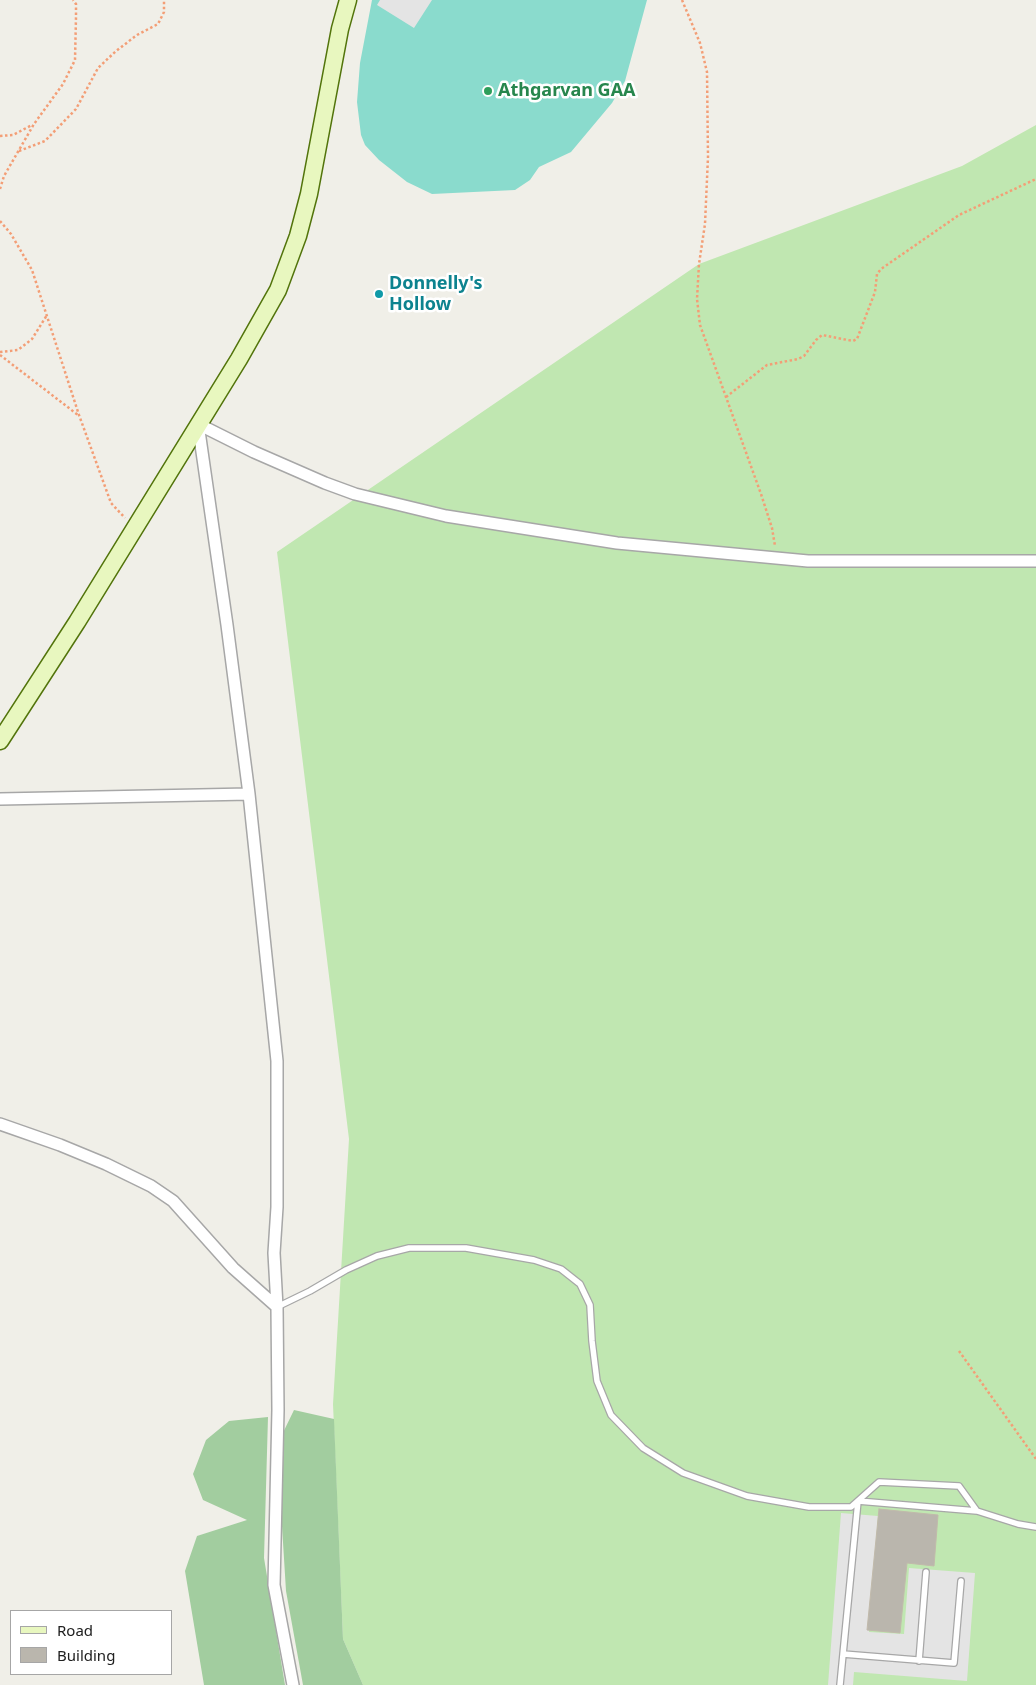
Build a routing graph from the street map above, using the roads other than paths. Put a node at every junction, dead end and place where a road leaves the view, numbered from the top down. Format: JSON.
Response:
{"nodes":[{"id":1,"x":348,"y":0,"type":"edge"},
{"id":2,"x":198,"y":424,"type":"junction"},
{"id":3,"x":1036,"y":561,"type":"edge"},
{"id":4,"x":0,"y":741,"type":"edge"},
{"id":5,"x":249,"y":794,"type":"junction"},
{"id":6,"x":0,"y":799,"type":"edge"},
{"id":7,"x":0,"y":1124,"type":"edge"},
{"id":8,"x":277,"y":1307,"type":"junction"},
{"id":9,"x":858,"y":1501,"type":"junction"},
{"id":10,"x":977,"y":1511,"type":"junction"},
{"id":11,"x":1036,"y":1527,"type":"edge"},
{"id":12,"x":926,"y":1572,"type":"dead end"},
{"id":13,"x":961,"y":1581,"type":"dead end"},
{"id":14,"x":843,"y":1654,"type":"junction"},
{"id":15,"x":919,"y":1661,"type":"junction"},
{"id":16,"x":294,"y":1685,"type":"edge"},
{"id":17,"x":840,"y":1685,"type":"edge"}],
"edges":[{"from":1,"to":2,"type":"main road"},
{"from":2,"to":3,"type":"street"},
{"from":2,"to":4,"type":"main road"},
{"from":2,"to":5,"type":"street"},
{"from":5,"to":6,"type":"street"},
{"from":5,"to":8,"type":"street"},
{"from":7,"to":8,"type":"street"},
{"from":8,"to":9,"type":"lane"},
{"from":8,"to":16,"type":"street"},
{"from":9,"to":10,"type":"lane"},
{"from":9,"to":10,"type":"lane"},
{"from":9,"to":14,"type":"lane"},
{"from":10,"to":11,"type":"lane"},
{"from":12,"to":15,"type":"lane"},
{"from":13,"to":15,"type":"lane"},
{"from":14,"to":15,"type":"lane"},
{"from":14,"to":17,"type":"lane"}]}
